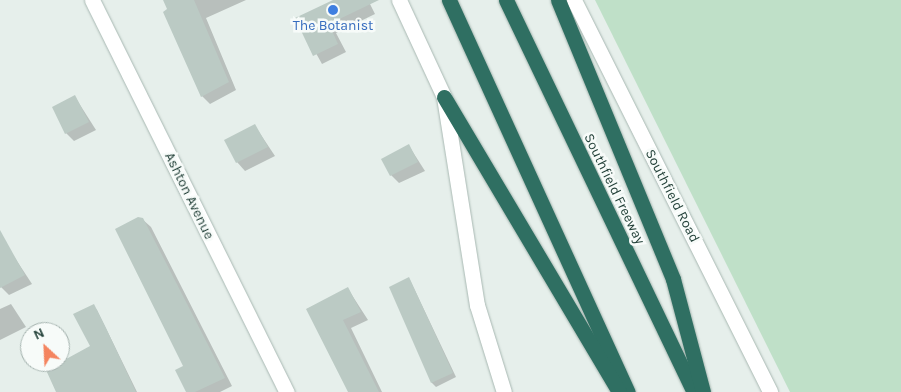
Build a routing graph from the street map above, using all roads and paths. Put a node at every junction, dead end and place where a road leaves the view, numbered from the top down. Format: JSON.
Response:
{"nodes":[{"id":1,"x":92,"y":0,"type":"edge"},
{"id":2,"x":399,"y":0,"type":"edge"},
{"id":3,"x":449,"y":0,"type":"edge"},
{"id":4,"x":506,"y":0,"type":"edge"},
{"id":5,"x":558,"y":0,"type":"edge"},
{"id":6,"x":574,"y":0,"type":"edge"},
{"id":7,"x":444,"y":97,"type":"junction"},
{"id":8,"x":287,"y":392,"type":"edge"},
{"id":9,"x":504,"y":392,"type":"edge"},
{"id":10,"x":619,"y":392,"type":"edge"},
{"id":11,"x":628,"y":392,"type":"edge"},
{"id":12,"x":694,"y":392,"type":"edge"},
{"id":13,"x":703,"y":392,"type":"edge"},
{"id":14,"x":770,"y":392,"type":"edge"}],
"edges":[{"from":1,"to":8,"type":"main road","name":"Ashton Avenue"},
{"from":2,"to":7,"type":"main road"},
{"from":3,"to":11,"type":"highway"},
{"from":4,"to":12,"type":"highway","name":"Southfield Freeway"},
{"from":5,"to":13,"type":"highway"},
{"from":6,"to":14,"type":"main road","name":"Southfield Road"},
{"from":7,"to":9,"type":"main road"},
{"from":7,"to":10,"type":"highway"}]}
